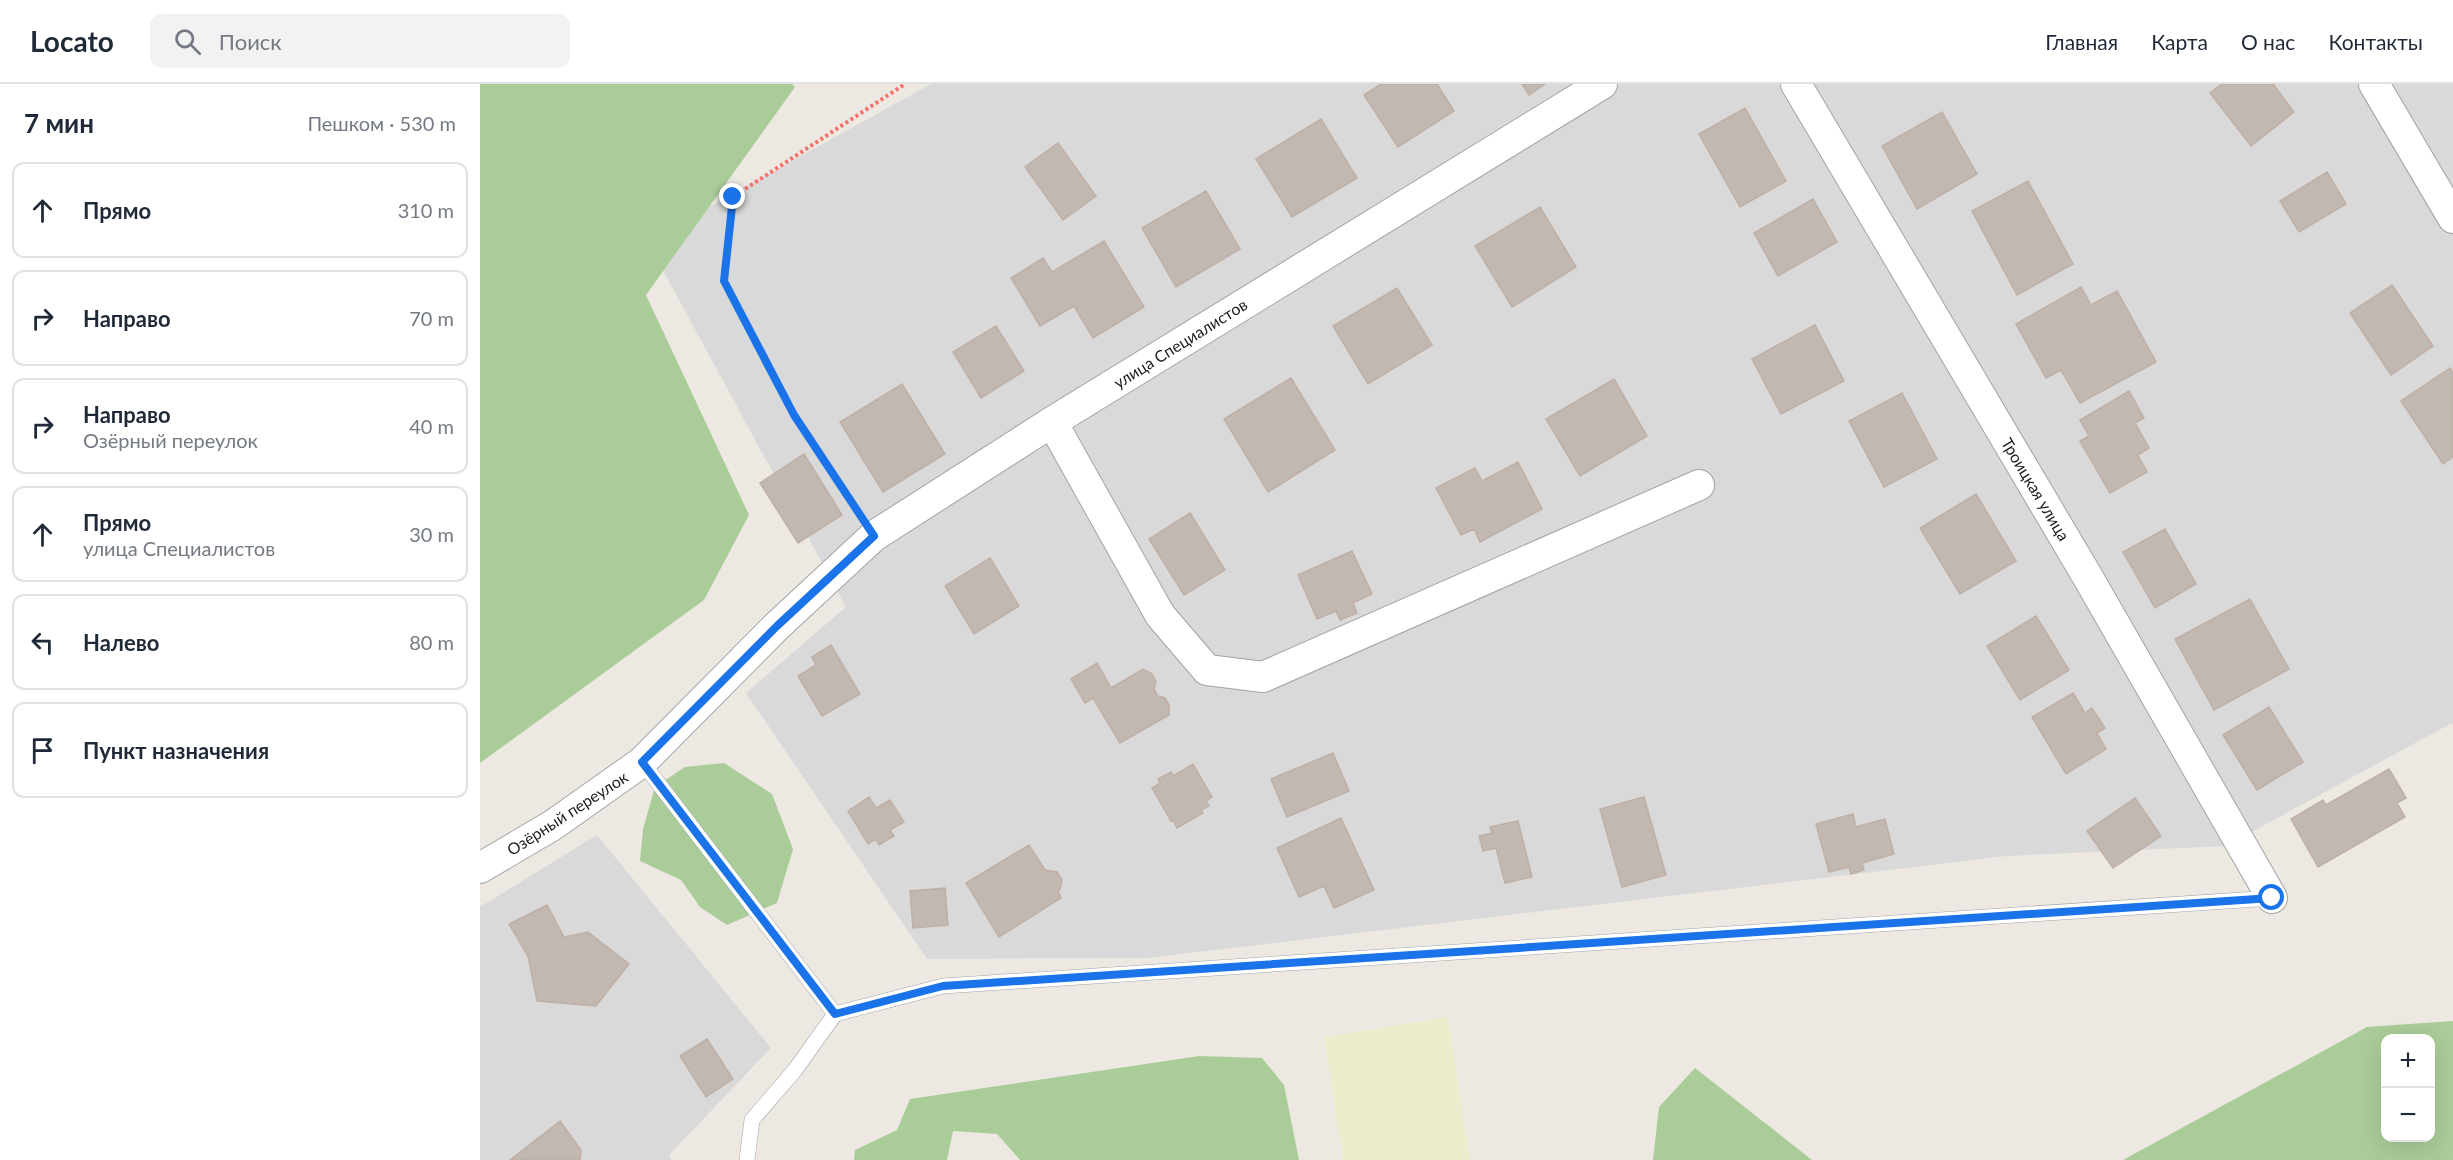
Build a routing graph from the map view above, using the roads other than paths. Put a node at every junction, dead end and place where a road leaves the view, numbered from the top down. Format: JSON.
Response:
{"nodes":[{"id":1,"x":1602,"y":84,"type":"edge"},
{"id":2,"x":1796,"y":84,"type":"edge"},
{"id":3,"x":2374,"y":84,"type":"edge"},
{"id":4,"x":2453,"y":218,"type":"edge"},
{"id":5,"x":1052,"y":422,"type":"junction"},
{"id":6,"x":1699,"y":485,"type":"dead end"},
{"id":7,"x":777,"y":626,"type":"joint"},
{"id":8,"x":642,"y":762,"type":"junction"},
{"id":9,"x":480,"y":868,"type":"edge"},
{"id":10,"x":2272,"y":898,"type":"joint"},
{"id":11,"x":835,"y":1014,"type":"junction"},
{"id":12,"x":747,"y":1160,"type":"edge"}],
"edges":[{"from":1,"to":5,"type":"street","name":"улица Специалистов"},
{"from":2,"to":10,"type":"street","name":"Троицкая улица"},
{"from":3,"to":4,"type":"street"},
{"from":5,"to":6,"type":"street"},
{"from":5,"to":7,"type":"street","name":"улица Специалистов"},
{"from":7,"to":8,"type":"street","name":"Озёрный переулок"},
{"from":8,"to":9,"type":"street","name":"Озёрный переулок"},
{"from":8,"to":11,"type":"lane"},
{"from":10,"to":11,"type":"lane"},
{"from":11,"to":12,"type":"lane"}]}
